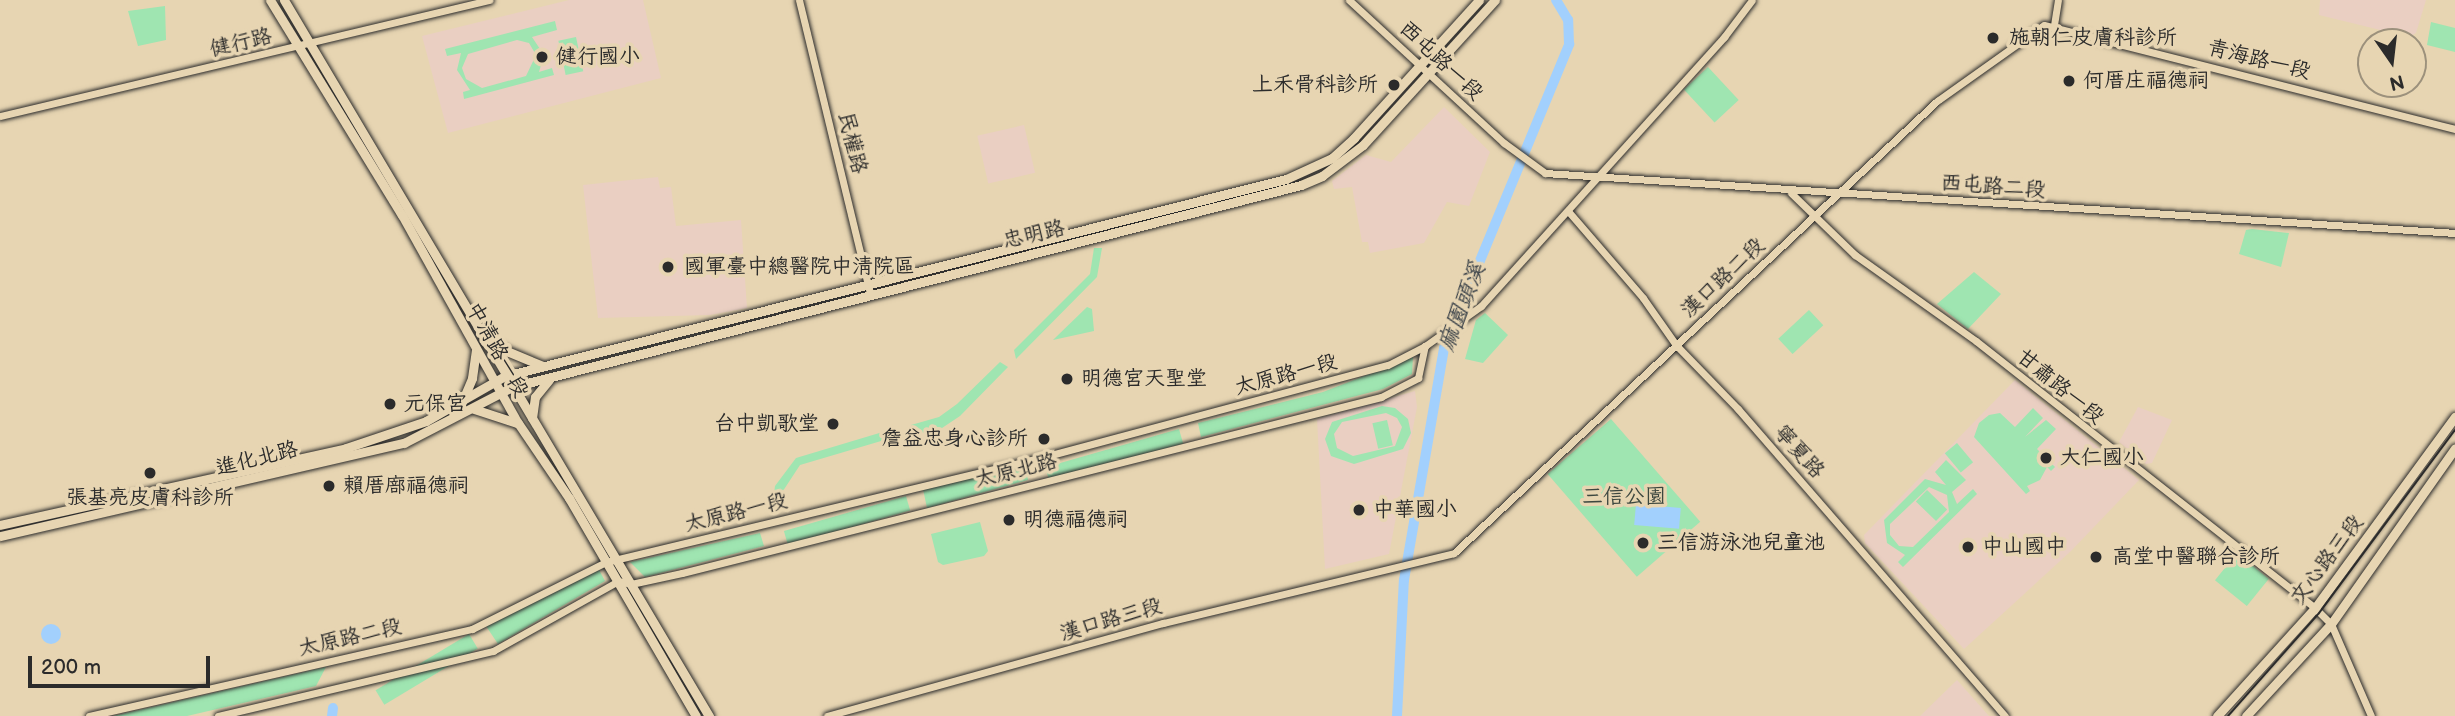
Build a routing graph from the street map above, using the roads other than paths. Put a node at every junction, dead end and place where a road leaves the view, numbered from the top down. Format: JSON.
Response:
{"nodes":[{"id":1,"x":270,"y":0,"type":"edge"},
{"id":2,"x":284,"y":0,"type":"edge"},
{"id":3,"x":489,"y":0,"type":"edge"},
{"id":4,"x":799,"y":0,"type":"edge"},
{"id":5,"x":1349,"y":0,"type":"edge"},
{"id":6,"x":1479,"y":0,"type":"edge"},
{"id":7,"x":1495,"y":0,"type":"edge"},
{"id":8,"x":1752,"y":0,"type":"edge"},
{"id":9,"x":2058,"y":0,"type":"edge"},
{"id":10,"x":2054,"y":25,"type":"junction"},
{"id":11,"x":311,"y":45,"type":"junction"},
{"id":12,"x":298,"y":48,"type":"junction"},
{"id":13,"x":1421,"y":65,"type":"junction"},
{"id":14,"x":1429,"y":73,"type":"junction"},
{"id":15,"x":0,"y":116,"type":"edge"},
{"id":16,"x":2455,"y":129,"type":"edge"},
{"id":17,"x":1531,"y":165,"type":"joint"},
{"id":18,"x":1596,"y":177,"type":"junction"},
{"id":19,"x":1787,"y":191,"type":"junction"},
{"id":20,"x":1838,"y":194,"type":"junction"},
{"id":21,"x":1568,"y":212,"type":"junction"},
{"id":22,"x":1817,"y":215,"type":"junction"},
{"id":23,"x":2455,"y":233,"type":"edge"},
{"id":24,"x":869,"y":289,"type":"junction"},
{"id":25,"x":485,"y":342,"type":"junction"},
{"id":26,"x":1676,"y":345,"type":"junction"},
{"id":27,"x":1425,"y":346,"type":"junction"},
{"id":28,"x":476,"y":350,"type":"junction"},
{"id":29,"x":545,"y":366,"type":"junction"},
{"id":30,"x":558,"y":375,"type":"junction"},
{"id":31,"x":505,"y":376,"type":"junction"},
{"id":32,"x":494,"y":383,"type":"junction"},
{"id":33,"x":512,"y":387,"type":"junction"},
{"id":34,"x":500,"y":393,"type":"junction"},
{"id":35,"x":461,"y":402,"type":"junction"},
{"id":36,"x":472,"y":409,"type":"junction"},
{"id":37,"x":2455,"y":417,"type":"edge"},
{"id":38,"x":532,"y":418,"type":"junction"},
{"id":39,"x":518,"y":423,"type":"junction"},
{"id":40,"x":2455,"y":448,"type":"edge"},
{"id":41,"x":0,"y":525,"type":"edge"},
{"id":42,"x":0,"y":536,"type":"edge"},
{"id":43,"x":611,"y":561,"type":"junction"},
{"id":44,"x":1406,"y":562,"type":"joint"},
{"id":45,"x":618,"y":581,"type":"junction"},
{"id":46,"x":631,"y":584,"type":"junction"},
{"id":47,"x":2315,"y":608,"type":"junction"},
{"id":48,"x":2330,"y":624,"type":"junction"},
{"id":49,"x":89,"y":716,"type":"edge"},
{"id":50,"x":218,"y":716,"type":"edge"},
{"id":51,"x":696,"y":716,"type":"edge"},
{"id":52,"x":709,"y":716,"type":"edge"},
{"id":53,"x":827,"y":716,"type":"edge"},
{"id":54,"x":2005,"y":716,"type":"edge"},
{"id":55,"x":2217,"y":716,"type":"edge"},
{"id":56,"x":2246,"y":716,"type":"edge"},
{"id":57,"x":2371,"y":716,"type":"edge"}],
"edges":[{"from":1,"to":12,"type":"main road","name":"中清路一段"},
{"from":2,"to":11,"type":"main road","name":"中清路一段"},
{"from":3,"to":11,"type":"street","name":"健行路"},
{"from":4,"to":24,"type":"street","name":"民權路"},
{"from":5,"to":13,"type":"street","name":"西屯路一段"},
{"from":6,"to":13,"type":"main road","name":"忠明路"},
{"from":7,"to":14,"type":"main road","name":"忠明路"},
{"from":8,"to":18,"type":"street","name":"太原路一段"},
{"from":9,"to":10,"type":"street"},
{"from":10,"to":16,"type":"street","name":"青海路一段"},
{"from":10,"to":20,"type":"street","name":"漢口路二段"},
{"from":11,"to":12,"type":"street","name":"健行路"},
{"from":11,"to":25,"type":"main road","name":"中清路一段"},
{"from":12,"to":15,"type":"street","name":"健行路"},
{"from":12,"to":28,"type":"main road","name":"中清路一段"},
{"from":13,"to":14,"type":"street","name":"西屯路一段"},
{"from":13,"to":24,"type":"main road","name":"忠明路"},
{"from":14,"to":17,"type":"street","name":"西屯路一段"},
{"from":14,"to":24,"type":"main road","name":"忠明路"},
{"from":17,"to":18,"type":"street","name":"西屯路二段"},
{"from":18,"to":19,"type":"street","name":"西屯路二段"},
{"from":18,"to":21,"type":"street","name":"太原路一段"},
{"from":19,"to":20,"type":"street","name":"西屯路二段"},
{"from":19,"to":22,"type":"street","name":"甘肅路一段"},
{"from":20,"to":22,"type":"street","name":"漢口路二段"},
{"from":20,"to":23,"type":"street","name":"西屯路二段"},
{"from":21,"to":26,"type":"street","name":"寧夏路"},
{"from":21,"to":27,"type":"street","name":"太原路一段"},
{"from":22,"to":26,"type":"street","name":"漢口路二段"},
{"from":22,"to":47,"type":"street","name":"甘肅路一段"},
{"from":24,"to":29,"type":"main road","name":"忠明路"},
{"from":24,"to":30,"type":"main road","name":"忠明路"},
{"from":25,"to":29,"type":"main road"},
{"from":25,"to":31,"type":"main road","name":"中清路一段"},
{"from":26,"to":44,"type":"street","name":"漢口路二段"},
{"from":26,"to":54,"type":"street","name":"寧夏路"},
{"from":27,"to":43,"type":"street","name":"太原路一段"},
{"from":27,"to":46,"type":"street","name":"太原北路"},
{"from":28,"to":32,"type":"main road","name":"中清路一段"},
{"from":28,"to":35,"type":"main road"},
{"from":29,"to":31,"type":"main road","name":"忠明路"},
{"from":30,"to":33,"type":"main road","name":"忠明路"},
{"from":30,"to":38,"type":"main road"},
{"from":31,"to":32,"type":"main road","name":"進化北路"},
{"from":31,"to":33,"type":"main road","name":"中清路一段"},
{"from":32,"to":34,"type":"main road","name":"中清路一段"},
{"from":32,"to":35,"type":"main road","name":"進化北路"},
{"from":33,"to":34,"type":"main road","name":"進化北路"},
{"from":33,"to":38,"type":"main road","name":"中清路一段"},
{"from":34,"to":36,"type":"main road","name":"進化北路"},
{"from":34,"to":39,"type":"main road","name":"中清路一段"},
{"from":35,"to":41,"type":"main road","name":"進化北路"},
{"from":36,"to":39,"type":"main road"},
{"from":36,"to":42,"type":"main road","name":"進化北路"},
{"from":37,"to":47,"type":"main road","name":"文心路三段"},
{"from":38,"to":43,"type":"main road","name":"中清路一段"},
{"from":39,"to":43,"type":"main road","name":"中清路一段"},
{"from":40,"to":48,"type":"main road","name":"文心路三段"},
{"from":43,"to":45,"type":"main road","name":"中清路一段"},
{"from":43,"to":46,"type":"main road","name":"中清路一段"},
{"from":43,"to":49,"type":"street","name":"太原路二段"},
{"from":44,"to":53,"type":"street","name":"漢口路三段"},
{"from":45,"to":46,"type":"street","name":"太原北路"},
{"from":45,"to":50,"type":"street"},
{"from":45,"to":51,"type":"main road","name":"中清路一段"},
{"from":46,"to":52,"type":"main road","name":"中清路一段"},
{"from":47,"to":48,"type":"street","name":"甘肅路一段"},
{"from":47,"to":55,"type":"main road","name":"文心路三段"},
{"from":48,"to":56,"type":"main road","name":"文心路三段"},
{"from":48,"to":57,"type":"street","name":"甘肅路一段"}]}
